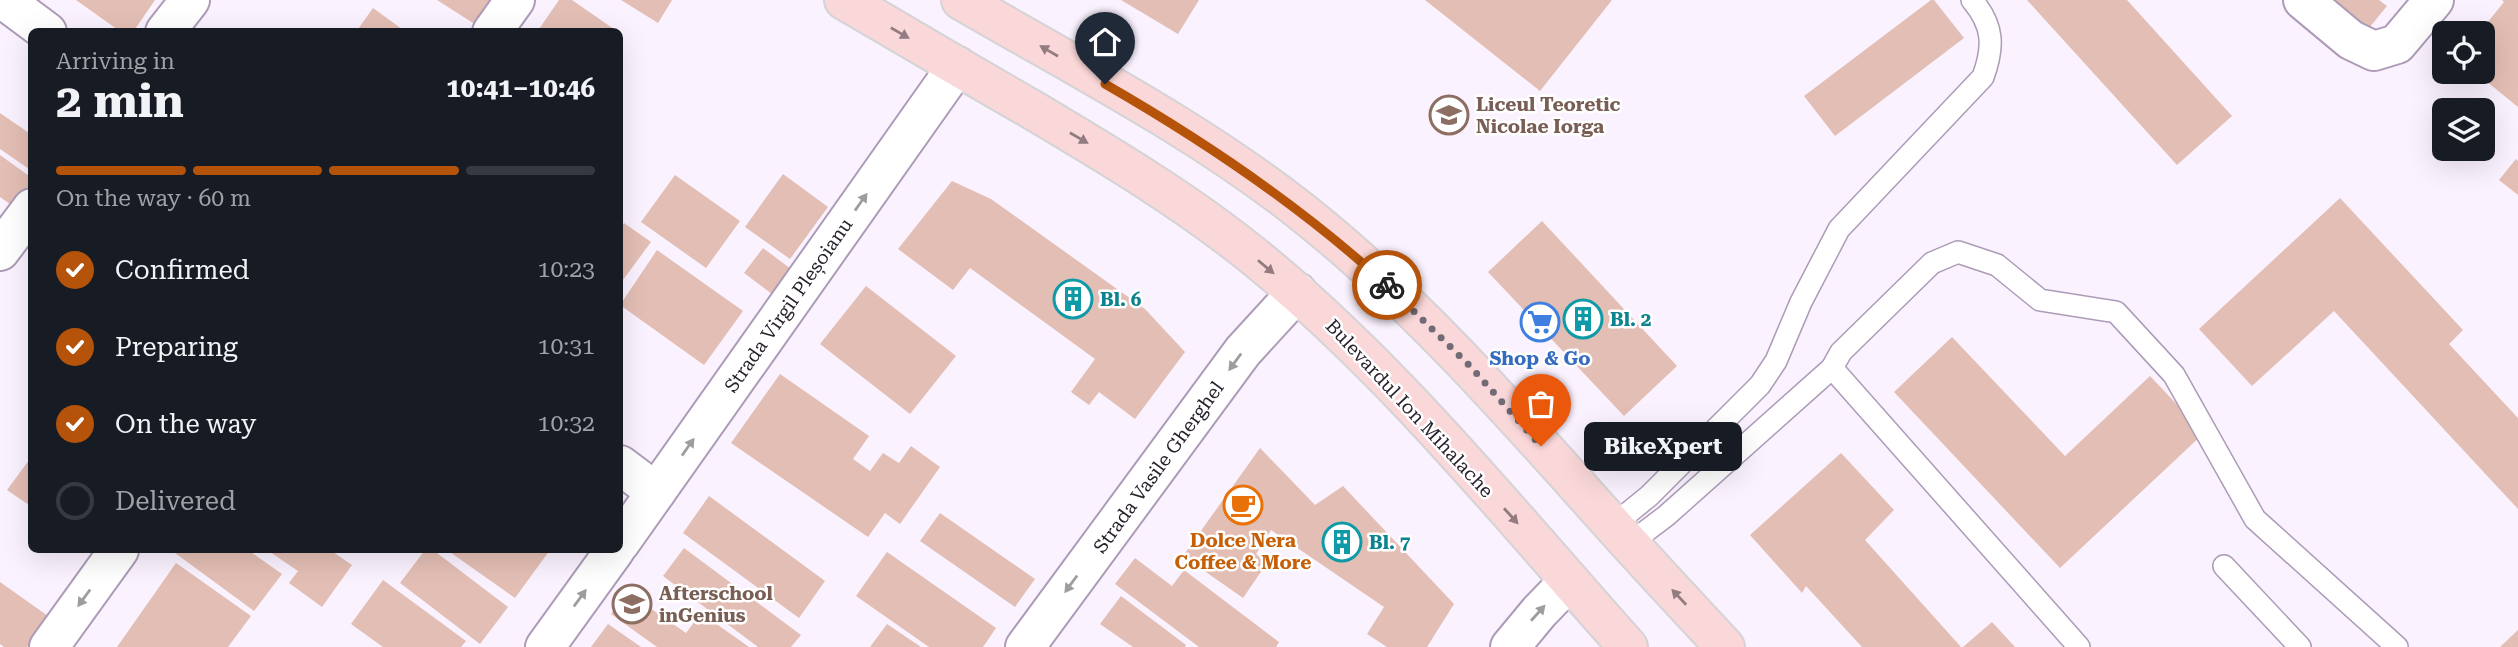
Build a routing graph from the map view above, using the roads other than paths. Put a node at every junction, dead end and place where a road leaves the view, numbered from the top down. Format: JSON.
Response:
{"nodes":[{"id":1,"x":4,"y":0,"type":"edge"},
{"id":2,"x":190,"y":0,"type":"edge"},
{"id":3,"x":515,"y":0,"type":"edge"},
{"id":4,"x":844,"y":0,"type":"edge"},
{"id":5,"x":961,"y":0,"type":"edge"},
{"id":6,"x":1972,"y":0,"type":"edge"},
{"id":7,"x":2303,"y":0,"type":"edge"},
{"id":8,"x":2434,"y":0,"type":"edge"},
{"id":9,"x":42,"y":28,"type":"edge"},
{"id":10,"x":168,"y":28,"type":"edge"},
{"id":11,"x":495,"y":28,"type":"edge"},
{"id":12,"x":957,"y":66,"type":"junction"},
{"id":13,"x":28,"y":213,"type":"edge"},
{"id":14,"x":0,"y":251,"type":"edge"},
{"id":15,"x":1297,"y":292,"type":"junction"},
{"id":16,"x":1832,"y":368,"type":"junction"},
{"id":17,"x":623,"y":467,"type":"edge"},
{"id":18,"x":656,"y":492,"type":"junction"},
{"id":19,"x":1621,"y":535,"type":"junction"},
{"id":20,"x":623,"y":539,"type":"edge"},
{"id":21,"x":117,"y":553,"type":"edge"},
{"id":22,"x":613,"y":553,"type":"edge"},
{"id":23,"x":2224,"y":566,"type":"dead end"},
{"id":24,"x":1569,"y":581,"type":"junction"},
{"id":25,"x":49,"y":647,"type":"edge"},
{"id":26,"x":545,"y":647,"type":"edge"},
{"id":27,"x":1025,"y":647,"type":"edge"},
{"id":28,"x":1510,"y":647,"type":"edge"},
{"id":29,"x":1628,"y":647,"type":"edge"},
{"id":30,"x":1725,"y":647,"type":"edge"},
{"id":31,"x":2080,"y":647,"type":"edge"},
{"id":32,"x":2300,"y":647,"type":"edge"},
{"id":33,"x":2397,"y":647,"type":"edge"}],
"edges":[{"from":1,"to":9,"type":"street"},
{"from":2,"to":10,"type":"street"},
{"from":3,"to":11,"type":"street"},
{"from":4,"to":12,"type":"main road","name":"Bulevardul Ion Mihalache","one_way":true},
{"from":19,"to":5,"type":"main road","one_way":true},
{"from":6,"to":19,"type":"lane"},
{"from":7,"to":8,"type":"street"},
{"from":12,"to":15,"type":"main road","name":"Bulevardul Ion Mihalache","one_way":true},
{"from":18,"to":12,"type":"street","name":"Strada Virgil Pleșoianu","one_way":true},
{"from":13,"to":14,"type":"street"},
{"from":15,"to":24,"type":"main road","name":"Bulevardul Ion Mihalache","one_way":true},
{"from":15,"to":27,"type":"street","name":"Strada Vasile Gherghel","one_way":true},
{"from":16,"to":19,"type":"lane"},
{"from":16,"to":31,"type":"lane"},
{"from":16,"to":33,"type":"lane"},
{"from":17,"to":18,"type":"street"},
{"from":18,"to":20,"type":"street","name":"Strada Virgil Pleșoianu"},
{"from":30,"to":19,"type":"main road","one_way":true},
{"from":21,"to":25,"type":"street","one_way":true},
{"from":26,"to":22,"type":"street","one_way":true},
{"from":23,"to":32,"type":"lane"},
{"from":28,"to":24,"type":"street","one_way":true},
{"from":24,"to":29,"type":"main road","name":"Bulevardul Ion Mihalache"}]}
